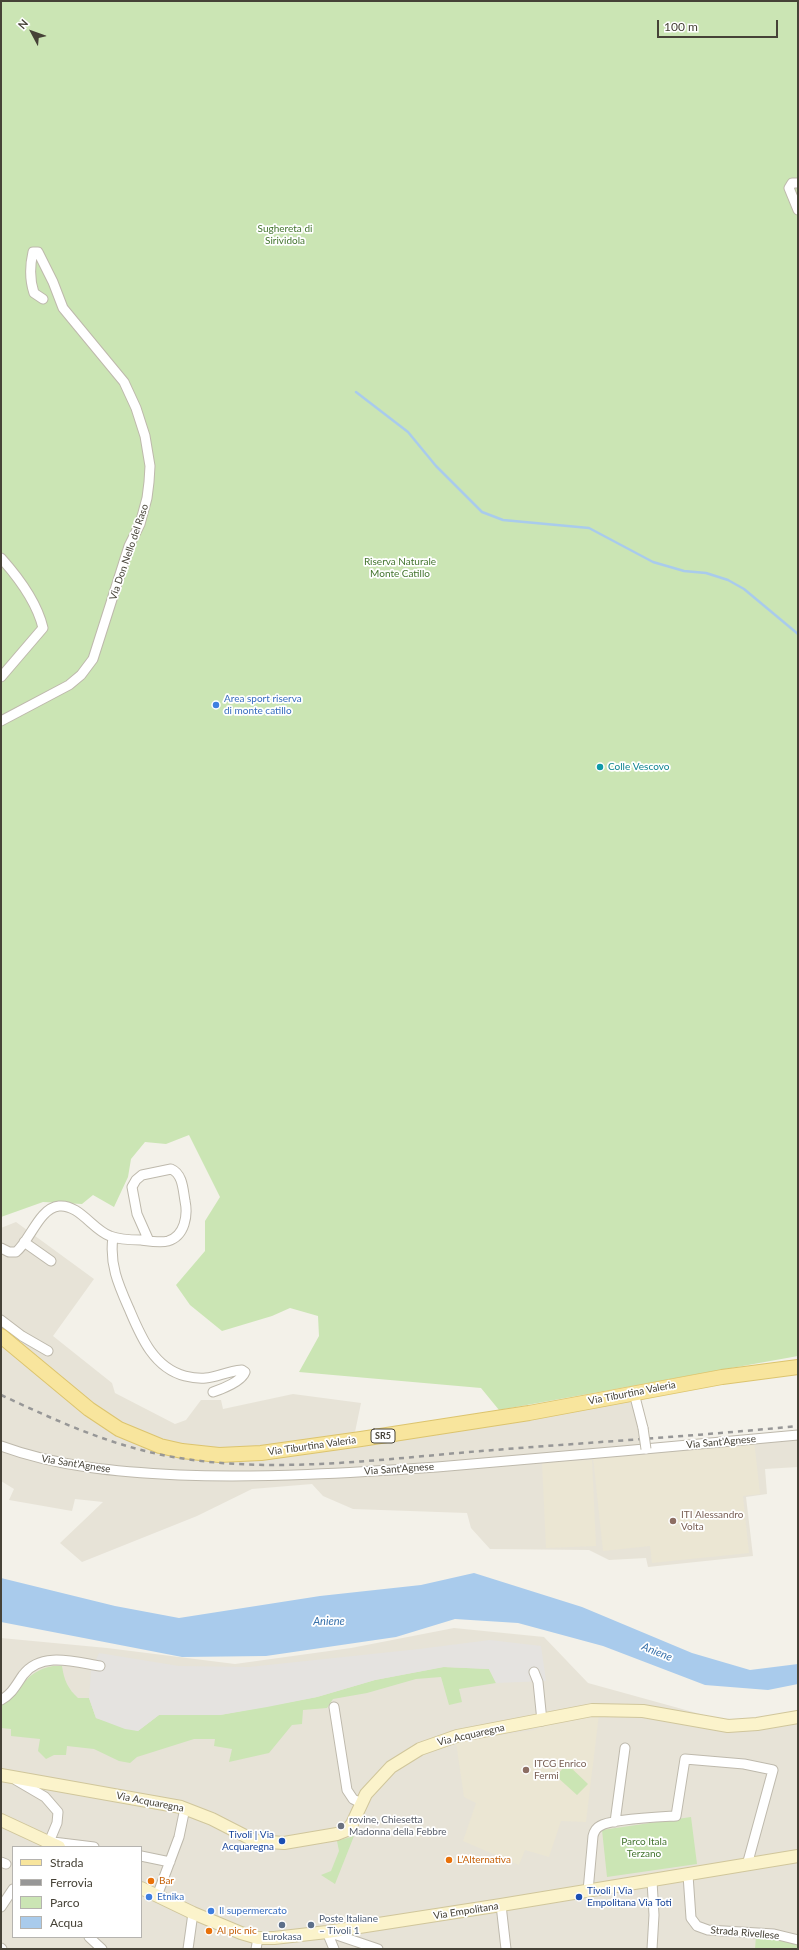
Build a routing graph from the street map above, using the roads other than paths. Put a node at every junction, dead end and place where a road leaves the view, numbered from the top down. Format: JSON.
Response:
{"nodes":[{"id":1,"x":798,"y":183,"type":"edge"},
{"id":2,"x":798,"y":210,"type":"edge"},
{"id":3,"x":43,"y":299,"type":"dead end"},
{"id":4,"x":1,"y":558,"type":"edge"},
{"id":5,"x":1,"y":677,"type":"edge"},
{"id":6,"x":1,"y":721,"type":"edge"},
{"id":7,"x":113,"y":1237,"type":"junction"},
{"id":8,"x":149,"y":1241,"type":"junction"},
{"id":9,"x":24,"y":1242,"type":"junction"},
{"id":10,"x":1,"y":1248,"type":"edge"},
{"id":11,"x":51,"y":1261,"type":"dead end"},
{"id":12,"x":1,"y":1320,"type":"edge"},
{"id":13,"x":1,"y":1336,"type":"edge"},
{"id":14,"x":48,"y":1351,"type":"dead end"},
{"id":15,"x":798,"y":1367,"type":"edge"},
{"id":16,"x":213,"y":1392,"type":"dead end"},
{"id":17,"x":634,"y":1393,"type":"junction"},
{"id":18,"x":798,"y":1435,"type":"edge"},
{"id":19,"x":1,"y":1446,"type":"edge"},
{"id":20,"x":646,"y":1449,"type":"junction"},
{"id":21,"x":100,"y":1666,"type":"dead end"},
{"id":22,"x":534,"y":1672,"type":"dead end"},
{"id":23,"x":1,"y":1700,"type":"edge"},
{"id":24,"x":334,"y":1707,"type":"dead end"},
{"id":25,"x":798,"y":1717,"type":"edge"},
{"id":26,"x":542,"y":1721,"type":"junction"},
{"id":27,"x":625,"y":1748,"type":"dead end"},
{"id":28,"x":6,"y":1776,"type":"edge"},
{"id":29,"x":362,"y":1803,"type":"junction"},
{"id":30,"x":185,"y":1808,"type":"junction"},
{"id":31,"x":1,"y":1820,"type":"edge"},
{"id":32,"x":615,"y":1822,"type":"junction"},
{"id":33,"x":52,"y":1845,"type":"edge"},
{"id":34,"x":73,"y":1846,"type":"edge"},
{"id":35,"x":142,"y":1856,"type":"edge"},
{"id":36,"x":798,"y":1856,"type":"edge"},
{"id":37,"x":170,"y":1862,"type":"junction"},
{"id":38,"x":747,"y":1865,"type":"junction"},
{"id":39,"x":688,"y":1875,"type":"junction"},
{"id":40,"x":652,"y":1881,"type":"junction"},
{"id":41,"x":142,"y":1888,"type":"edge"},
{"id":42,"x":12,"y":1890,"type":"edge"},
{"id":43,"x":588,"y":1891,"type":"junction"},
{"id":44,"x":157,"y":1896,"type":"junction"},
{"id":45,"x":501,"y":1905,"type":"junction"},
{"id":46,"x":1,"y":1907,"type":"edge"},
{"id":47,"x":192,"y":1913,"type":"junction"},
{"id":48,"x":327,"y":1932,"type":"junction"},
{"id":49,"x":90,"y":1938,"type":"edge"},
{"id":50,"x":798,"y":1940,"type":"edge"},
{"id":51,"x":257,"y":1944,"type":"edge"},
{"id":52,"x":102,"y":1949,"type":"edge"},
{"id":53,"x":188,"y":1949,"type":"edge"},
{"id":54,"x":334,"y":1949,"type":"edge"},
{"id":55,"x":378,"y":1949,"type":"edge"},
{"id":56,"x":506,"y":1949,"type":"edge"},
{"id":57,"x":652,"y":1949,"type":"edge"}],
"edges":[{"from":1,"to":2,"type":"street"},
{"from":3,"to":6,"type":"street","name":"Via Don Nello del Raso"},
{"from":4,"to":5,"type":"street"},
{"from":7,"to":8,"type":"street"},
{"from":7,"to":9,"type":"street"},
{"from":7,"to":16,"type":"street"},
{"from":8,"to":8,"type":"street"},
{"from":9,"to":10,"type":"street"},
{"from":9,"to":11,"type":"street"},
{"from":12,"to":14,"type":"street"},
{"from":13,"to":17,"type":"main road","name":"Via Tiburtina Valeria","number":"SR5"},
{"from":15,"to":17,"type":"main road","name":"Via Tiburtina Valeria","number":"SR5"},
{"from":17,"to":20,"type":"street","bridge":true},
{"from":18,"to":20,"type":"street","name":"Via Sant'Agnese"},
{"from":19,"to":20,"type":"street","name":"Via Sant'Agnese"},
{"from":21,"to":23,"type":"street"},
{"from":22,"to":26,"type":"street"},
{"from":24,"to":29,"type":"street"},
{"from":25,"to":26,"type":"main road","name":"Via Acquaregna"},
{"from":26,"to":29,"type":"main road","name":"Via Acquaregna"},
{"from":27,"to":32,"type":"street"},
{"from":28,"to":30,"type":"main road","name":"Via Acquaregna"},
{"from":28,"to":33,"type":"street"},
{"from":29,"to":30,"type":"main road","name":"Via Acquaregna"},
{"from":30,"to":37,"type":"street"},
{"from":31,"to":33,"type":"main road"},
{"from":32,"to":38,"type":"street"},
{"from":32,"to":43,"type":"street"},
{"from":33,"to":34,"type":"street"},
{"from":35,"to":37,"type":"street"},
{"from":36,"to":38,"type":"main road","name":"Via Empolitana"},
{"from":37,"to":44,"type":"street"},
{"from":38,"to":39,"type":"main road","name":"Via Empolitana"},
{"from":39,"to":40,"type":"main road","name":"Via Empolitana"},
{"from":39,"to":50,"type":"street","name":"Strada Rivellese"},
{"from":40,"to":43,"type":"main road","name":"Via Empolitana"},
{"from":40,"to":57,"type":"street"},
{"from":41,"to":44,"type":"main road","name":"Via Empolitana"},
{"from":42,"to":46,"type":"street"},
{"from":43,"to":45,"type":"main road","name":"Via Empolitana"},
{"from":44,"to":47,"type":"main road","name":"Via Empolitana"},
{"from":45,"to":48,"type":"main road","name":"Via Empolitana"},
{"from":45,"to":56,"type":"street"},
{"from":47,"to":51,"type":"main road","name":"Via Empolitana"},
{"from":47,"to":53,"type":"street"},
{"from":48,"to":51,"type":"main road","name":"Via Empolitana"},
{"from":48,"to":54,"type":"street"},
{"from":48,"to":55,"type":"street"},
{"from":49,"to":52,"type":"street"}]}
